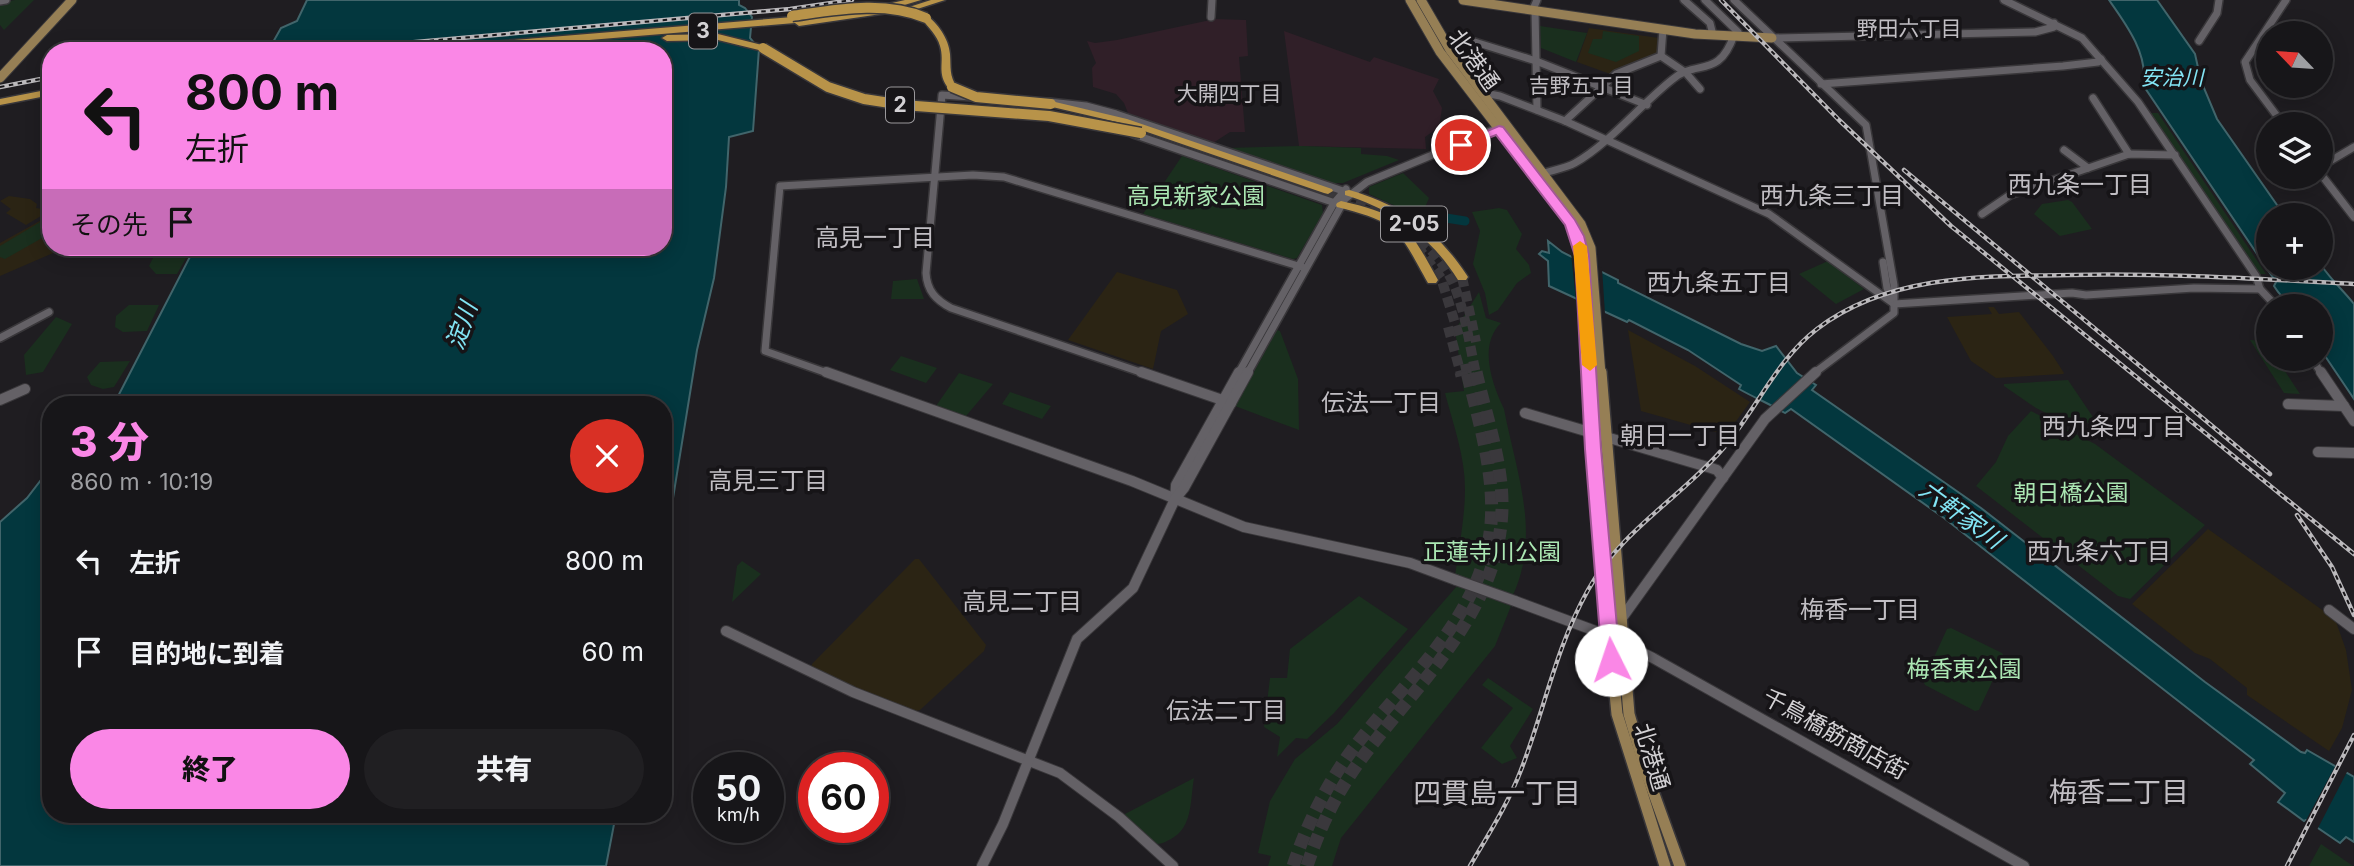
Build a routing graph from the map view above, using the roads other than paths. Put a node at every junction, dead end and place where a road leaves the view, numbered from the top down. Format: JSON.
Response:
{"nodes":[{"id":1,"x":6,"y":0,"type":"edge"},
{"id":2,"x":72,"y":0,"type":"edge"},
{"id":3,"x":902,"y":0,"type":"edge"},
{"id":4,"x":916,"y":0,"type":"edge"},
{"id":5,"x":929,"y":0,"type":"edge"},
{"id":6,"x":941,"y":0,"type":"edge"},
{"id":7,"x":1212,"y":0,"type":"edge"},
{"id":8,"x":1410,"y":0,"type":"edge"},
{"id":9,"x":1421,"y":0,"type":"edge"},
{"id":10,"x":1464,"y":0,"type":"edge"},
{"id":11,"x":1488,"y":0,"type":"edge"},
{"id":12,"x":1684,"y":0,"type":"edge"},
{"id":13,"x":1705,"y":0,"type":"edge"},
{"id":14,"x":1734,"y":0,"type":"edge"},
{"id":15,"x":2004,"y":0,"type":"edge"},
{"id":16,"x":2219,"y":0,"type":"edge"},
{"id":17,"x":2286,"y":0,"type":"edge"},
{"id":18,"x":0,"y":1,"type":"edge"},
{"id":19,"x":1476,"y":1,"type":"edge"},
{"id":20,"x":1535,"y":6,"type":"edge"},
{"id":21,"x":1211,"y":17,"type":"dead end"},
{"id":22,"x":2054,"y":23,"type":"junction"},
{"id":23,"x":742,"y":26,"type":"junction"},
{"id":24,"x":1663,"y":29,"type":"junction"},
{"id":25,"x":1712,"y":31,"type":"junction"},
{"id":26,"x":650,"y":32,"type":"junction"},
{"id":27,"x":1736,"y":34,"type":"junction"},
{"id":28,"x":1773,"y":37,"type":"junction"},
{"id":29,"x":1445,"y":41,"type":"junction"},
{"id":30,"x":2199,"y":41,"type":"dead end"},
{"id":31,"x":528,"y":42,"type":"edge"},
{"id":32,"x":579,"y":42,"type":"edge"},
{"id":33,"x":590,"y":42,"type":"edge"},
{"id":34,"x":1661,"y":55,"type":"junction"},
{"id":35,"x":2101,"y":59,"type":"junction"},
{"id":36,"x":1536,"y":61,"type":"junction"},
{"id":37,"x":1686,"y":73,"type":"junction"},
{"id":38,"x":0,"y":78,"type":"edge"},
{"id":39,"x":1822,"y":84,"type":"junction"},
{"id":40,"x":1604,"y":88,"type":"junction"},
{"id":41,"x":42,"y":89,"type":"edge"},
{"id":42,"x":1700,"y":89,"type":"dead end"},
{"id":43,"x":42,"y":91,"type":"edge"},
{"id":44,"x":1484,"y":93,"type":"junction"},
{"id":45,"x":0,"y":95,"type":"edge"},
{"id":46,"x":2093,"y":98,"type":"dead end"},
{"id":47,"x":0,"y":103,"type":"edge"},
{"id":48,"x":1647,"y":105,"type":"junction"},
{"id":49,"x":941,"y":106,"type":"junction"},
{"id":50,"x":1537,"y":110,"type":"junction"},
{"id":51,"x":2274,"y":112,"type":"edge"},
{"id":52,"x":1565,"y":121,"type":"junction"},
{"id":53,"x":1500,"y":127,"type":"junction"},
{"id":54,"x":1142,"y":130,"type":"junction"},
{"id":55,"x":1602,"y":139,"type":"junction"},
{"id":56,"x":2354,"y":147,"type":"edge"},
{"id":57,"x":2064,"y":150,"type":"dead end"},
{"id":58,"x":2129,"y":154,"type":"junction"},
{"id":59,"x":2175,"y":155,"type":"junction"},
{"id":60,"x":2333,"y":159,"type":"edge"},
{"id":61,"x":2088,"y":168,"type":"junction"},
{"id":62,"x":1544,"y":173,"type":"junction"},
{"id":63,"x":934,"y":177,"type":"junction"},
{"id":64,"x":2332,"y":189,"type":"edge"},
{"id":65,"x":1346,"y":192,"type":"junction"},
{"id":66,"x":1326,"y":193,"type":"tunnel mouth"},
{"id":67,"x":1337,"y":204,"type":"junction"},
{"id":68,"x":1982,"y":214,"type":"dead end"},
{"id":69,"x":2354,"y":217,"type":"edge"},
{"id":70,"x":1302,"y":267,"type":"junction"},
{"id":71,"x":1462,"y":277,"type":"tunnel mouth"},
{"id":72,"x":1433,"y":280,"type":"dead end"},
{"id":73,"x":2260,"y":289,"type":"junction"},
{"id":74,"x":2265,"y":294,"type":"edge"},
{"id":75,"x":1894,"y":304,"type":"junction"},
{"id":76,"x":48,"y":312,"type":"dead end"},
{"id":77,"x":1592,"y":327,"type":"junction"},
{"id":78,"x":0,"y":338,"type":"edge"},
{"id":79,"x":2320,"y":371,"type":"edge"},
{"id":80,"x":25,"y":390,"type":"dead end"},
{"id":81,"x":0,"y":400,"type":"edge"},
{"id":82,"x":1227,"y":402,"type":"junction"},
{"id":83,"x":2288,"y":404,"type":"dead end"},
{"id":84,"x":2344,"y":406,"type":"junction"},
{"id":85,"x":1525,"y":413,"type":"dead end"},
{"id":86,"x":2354,"y":421,"type":"edge"},
{"id":87,"x":1592,"y":433,"type":"junction"},
{"id":88,"x":1606,"y":437,"type":"junction"},
{"id":89,"x":2318,"y":452,"type":"dead end"},
{"id":90,"x":2354,"y":453,"type":"edge"},
{"id":91,"x":1723,"y":478,"type":"junction"},
{"id":92,"x":1175,"y":499,"type":"junction"},
{"id":93,"x":2329,"y":610,"type":"dead end"},
{"id":94,"x":1621,"y":619,"type":"junction"},
{"id":95,"x":2354,"y":629,"type":"edge"},
{"id":96,"x":726,"y":631,"type":"dead end"},
{"id":97,"x":1609,"y":636,"type":"junction"},
{"id":98,"x":1624,"y":643,"type":"junction"},
{"id":99,"x":1027,"y":759,"type":"junction"},
{"id":100,"x":982,"y":866,"type":"edge"},
{"id":101,"x":1173,"y":866,"type":"edge"},
{"id":102,"x":1665,"y":866,"type":"edge"},
{"id":103,"x":1680,"y":866,"type":"edge"},
{"id":104,"x":2024,"y":866,"type":"edge"}],
"edges":[{"from":1,"to":18,"type":"street"},
{"from":2,"to":38,"type":"main road"},
{"from":3,"to":23,"type":"highway","bridge":true},
{"from":4,"to":23,"type":"highway","number":"3","bridge":true},
{"from":5,"to":23,"type":"highway","number":"3","bridge":true},
{"from":6,"to":23,"type":"highway","bridge":true},
{"from":7,"to":21,"type":"street"},
{"from":8,"to":53,"type":"main road","name":"北港通"},
{"from":9,"to":29,"type":"main road","name":"北港通"},
{"from":10,"to":19,"type":"main road"},
{"from":11,"to":20,"type":"main road"},
{"from":12,"to":25,"type":"street"},
{"from":13,"to":27,"type":"street"},
{"from":14,"to":28,"type":"street"},
{"from":15,"to":22,"type":"street"},
{"from":16,"to":30,"type":"street"},
{"from":17,"to":51,"type":"street"},
{"from":19,"to":20,"type":"main road"},
{"from":20,"to":24,"type":"main road"},
{"from":20,"to":25,"type":"main road"},
{"from":20,"to":36,"type":"street"},
{"from":22,"to":28,"type":"street"},
{"from":22,"to":35,"type":"street"},
{"from":23,"to":26,"type":"highway","number":"3"},
{"from":23,"to":32,"type":"highway","number":"3"},
{"from":24,"to":27,"type":"main road"},
{"from":24,"to":34,"type":"street"},
{"from":25,"to":27,"type":"main road"},
{"from":26,"to":31,"type":"highway","number":"3"},
{"from":26,"to":54,"type":"highway","number":"2","bridge":true},
{"from":27,"to":28,"type":"main road"},
{"from":27,"to":37,"type":"street"},
{"from":28,"to":39,"type":"street"},
{"from":29,"to":36,"type":"street"},
{"from":29,"to":44,"type":"main road","name":"北港通"},
{"from":33,"to":54,"type":"highway","number":"2","bridge":true},
{"from":34,"to":37,"type":"street"},
{"from":34,"to":40,"type":"street"},
{"from":35,"to":39,"type":"street"},
{"from":35,"to":59,"type":"street"},
{"from":36,"to":40,"type":"street"},
{"from":36,"to":50,"type":"street"},
{"from":37,"to":42,"type":"street"},
{"from":37,"to":48,"type":"street"},
{"from":39,"to":75,"type":"street"},
{"from":40,"to":48,"type":"street"},
{"from":40,"to":52,"type":"street"},
{"from":41,"to":45,"type":"highway"},
{"from":43,"to":47,"type":"highway"},
{"from":44,"to":50,"type":"street"},
{"from":44,"to":53,"type":"main road","name":"北港通"},
{"from":46,"to":58,"type":"street"},
{"from":48,"to":55,"type":"street"},
{"from":49,"to":63,"type":"street"},
{"from":49,"to":65,"type":"street"},
{"from":49,"to":67,"type":"street"},
{"from":50,"to":52,"type":"street"},
{"from":52,"to":55,"type":"street"},
{"from":53,"to":62,"type":"main road","name":"北港通"},
{"from":53,"to":65,"type":"street"},
{"from":53,"to":77,"type":"main road","name":"北港通"},
{"from":54,"to":66,"type":"highway","number":"2"},
{"from":55,"to":62,"type":"street"},
{"from":55,"to":75,"type":"street"},
{"from":56,"to":60,"type":"street"},
{"from":57,"to":61,"type":"street"},
{"from":58,"to":59,"type":"street"},
{"from":58,"to":61,"type":"street"},
{"from":59,"to":73,"type":"street"},
{"from":61,"to":68,"type":"street"},
{"from":62,"to":77,"type":"main road","name":"北港通"},
{"from":63,"to":70,"type":"street"},
{"from":63,"to":82,"type":"street"},
{"from":63,"to":92,"type":"street","name":"千鳥橋筋商店街"},
{"from":64,"to":69,"type":"street"},
{"from":65,"to":67,"type":"street"},
{"from":65,"to":71,"type":"highway","number":"2-05"},
{"from":67,"to":70,"type":"street"},
{"from":67,"to":72,"type":"highway"},
{"from":70,"to":82,"type":"street"},
{"from":73,"to":74,"type":"street"},
{"from":73,"to":75,"type":"street"},
{"from":75,"to":91,"type":"street"},
{"from":76,"to":78,"type":"street"},
{"from":77,"to":87,"type":"main road","name":"北港通"},
{"from":77,"to":88,"type":"main road","name":"北港通"},
{"from":79,"to":84,"type":"street"},
{"from":80,"to":81,"type":"street"},
{"from":82,"to":92,"type":"street"},
{"from":83,"to":84,"type":"street"},
{"from":84,"to":86,"type":"street"},
{"from":85,"to":87,"type":"street"},
{"from":87,"to":88,"type":"street"},
{"from":87,"to":97,"type":"main road","name":"北港通"},
{"from":88,"to":91,"type":"street"},
{"from":88,"to":94,"type":"main road","name":"北港通"},
{"from":89,"to":90,"type":"street"},
{"from":91,"to":94,"type":"street"},
{"from":92,"to":97,"type":"street","name":"千鳥橋筋商店街","bridge":true},
{"from":92,"to":99,"type":"street"},
{"from":93,"to":95,"type":"street"},
{"from":94,"to":97,"type":"street"},
{"from":94,"to":98,"type":"main road","name":"北港通"},
{"from":96,"to":99,"type":"street"},
{"from":97,"to":98,"type":"street","name":"千鳥橋筋商店街"},
{"from":97,"to":102,"type":"main road","name":"北港通"},
{"from":98,"to":103,"type":"main road","name":"北港通"},
{"from":98,"to":104,"type":"street","name":"千鳥橋筋商店街"},
{"from":99,"to":100,"type":"street"},
{"from":99,"to":101,"type":"street"}]}
